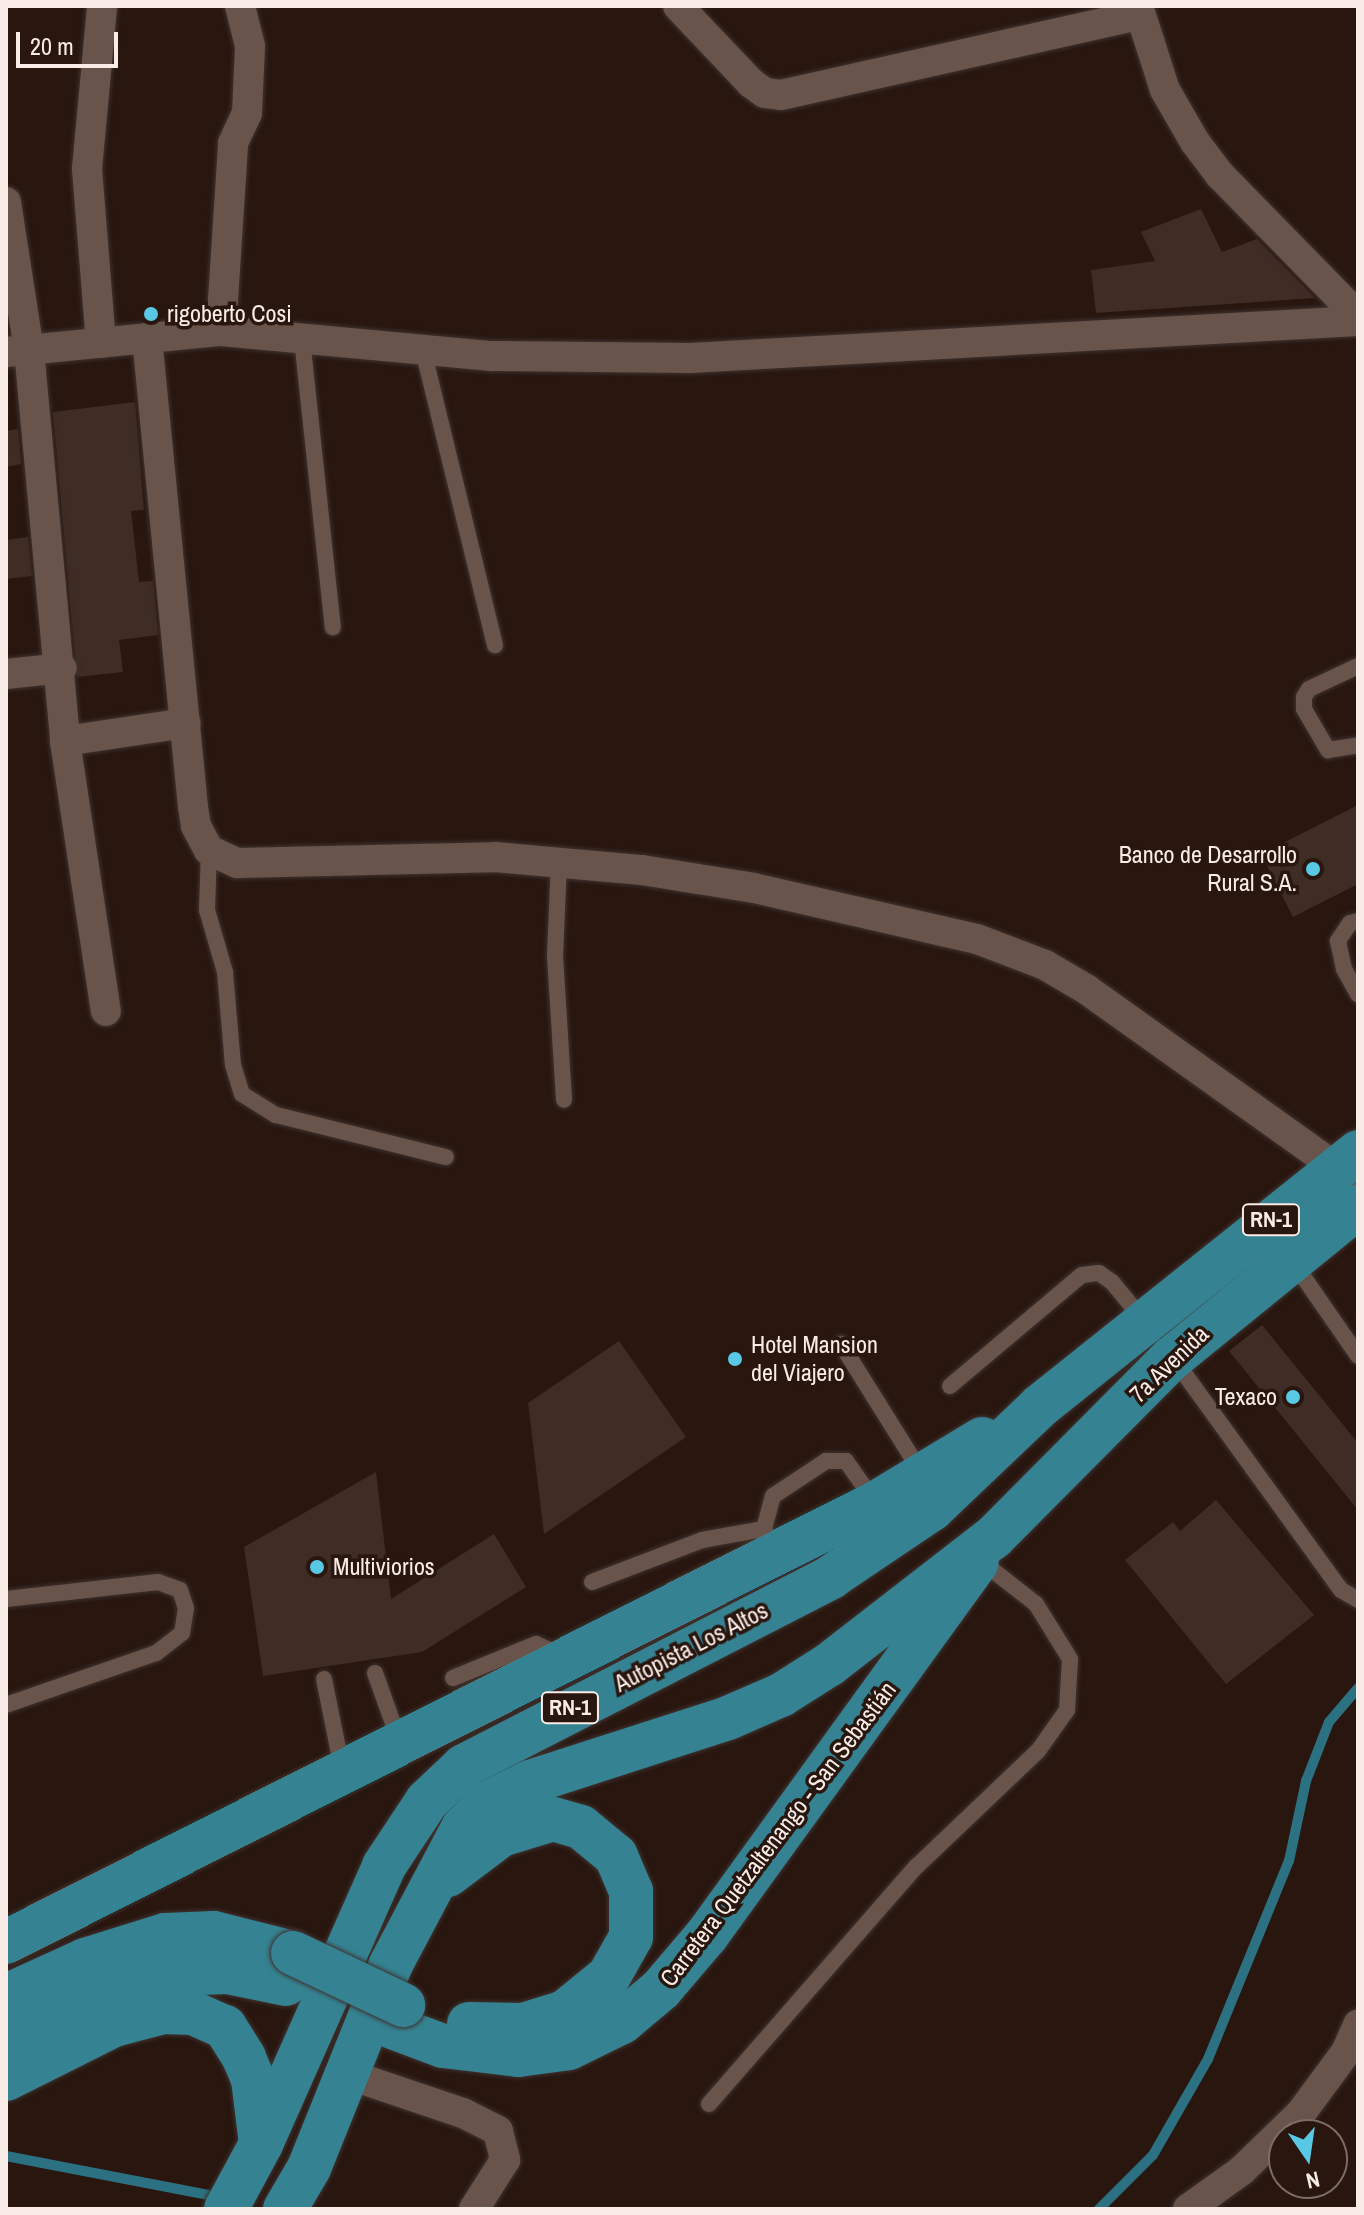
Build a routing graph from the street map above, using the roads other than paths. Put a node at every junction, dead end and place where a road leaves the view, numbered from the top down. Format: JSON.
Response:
{"nodes":[{"id":1,"x":102,"y":6,"type":"edge"},
{"id":2,"x":240,"y":6,"type":"edge"},
{"id":3,"x":678,"y":6,"type":"edge"},
{"id":4,"x":1139,"y":10,"type":"edge"},
{"id":5,"x":6,"y":202,"type":"edge"},
{"id":6,"x":1358,"y":318,"type":"edge"},
{"id":7,"x":221,"y":331,"type":"junction"},
{"id":8,"x":147,"y":338,"type":"junction"},
{"id":9,"x":302,"y":339,"type":"junction"},
{"id":10,"x":101,"y":343,"type":"junction"},
{"id":11,"x":423,"y":350,"type":"junction"},
{"id":12,"x":17,"y":351,"type":"edge"},
{"id":13,"x":333,"y":627,"type":"dead end"},
{"id":14,"x":495,"y":645,"type":"dead end"},
{"id":15,"x":1358,"y":666,"type":"edge"},
{"id":16,"x":62,"y":668,"type":"junction"},
{"id":17,"x":6,"y":674,"type":"edge"},
{"id":18,"x":186,"y":723,"type":"junction"},
{"id":19,"x":65,"y":741,"type":"junction"},
{"id":20,"x":1358,"y":745,"type":"edge"},
{"id":21,"x":209,"y":850,"type":"junction"},
{"id":22,"x":559,"y":861,"type":"junction"},
{"id":23,"x":1358,"y":921,"type":"edge"},
{"id":24,"x":1358,"y":994,"type":"edge"},
{"id":25,"x":106,"y":1011,"type":"dead end"},
{"id":26,"x":564,"y":1100,"type":"dead end"},
{"id":27,"x":446,"y":1157,"type":"dead end"},
{"id":28,"x":1351,"y":1172,"type":"edge"},
{"id":29,"x":1358,"y":1207,"type":"edge"},
{"id":30,"x":1290,"y":1258,"type":"junction"},
{"id":31,"x":1145,"y":1322,"type":"junction"},
{"id":32,"x":841,"y":1344,"type":"dead end"},
{"id":33,"x":1358,"y":1356,"type":"edge"},
{"id":34,"x":1172,"y":1358,"type":"junction"},
{"id":35,"x":950,"y":1386,"type":"dead end"},
{"id":36,"x":1040,"y":1406,"type":"junction"},
{"id":37,"x":922,"y":1474,"type":"junction"},
{"id":38,"x":876,"y":1503,"type":"junction"},
{"id":39,"x":770,"y":1542,"type":"junction"},
{"id":40,"x":986,"y":1548,"type":"junction"},
{"id":41,"x":592,"y":1582,"type":"dead end"},
{"id":42,"x":6,"y":1599,"type":"edge"},
{"id":43,"x":1358,"y":1600,"type":"edge"},
{"id":44,"x":559,"y":1665,"type":"junction"},
{"id":45,"x":375,"y":1673,"type":"dead end"},
{"id":46,"x":453,"y":1678,"type":"dead end"},
{"id":47,"x":324,"y":1679,"type":"dead end"},
{"id":48,"x":6,"y":1705,"type":"edge"},
{"id":49,"x":401,"y":1745,"type":"junction"},
{"id":50,"x":343,"y":1773,"type":"junction"},
{"id":51,"x":431,"y":1888,"type":"junction"},
{"id":52,"x":6,"y":1942,"type":"edge"},
{"id":53,"x":290,"y":1969,"type":"junction"},
{"id":54,"x":6,"y":1996,"type":"edge"},
{"id":55,"x":397,"y":2016,"type":"junction"},
{"id":56,"x":1358,"y":2025,"type":"edge"},
{"id":57,"x":6,"y":2038,"type":"edge"},
{"id":58,"x":1352,"y":2049,"type":"edge"},
{"id":59,"x":347,"y":2074,"type":"junction"},
{"id":60,"x":6,"y":2079,"type":"edge"},
{"id":61,"x":709,"y":2104,"type":"dead end"},
{"id":62,"x":259,"y":2148,"type":"junction"},
{"id":63,"x":226,"y":2209,"type":"edge"},
{"id":64,"x":285,"y":2209,"type":"edge"},
{"id":65,"x":474,"y":2209,"type":"edge"},
{"id":66,"x":1188,"y":2209,"type":"edge"}],
"edges":[{"from":1,"to":10,"type":"street"},
{"from":2,"to":7,"type":"street"},
{"from":3,"to":4,"type":"street"},
{"from":4,"to":6,"type":"street"},
{"from":5,"to":12,"type":"street"},
{"from":6,"to":11,"type":"street"},
{"from":7,"to":8,"type":"street"},
{"from":7,"to":9,"type":"street"},
{"from":8,"to":10,"type":"street"},
{"from":8,"to":18,"type":"street"},
{"from":9,"to":11,"type":"street"},
{"from":9,"to":13,"type":"lane"},
{"from":10,"to":12,"type":"street"},
{"from":11,"to":14,"type":"lane"},
{"from":12,"to":16,"type":"street"},
{"from":15,"to":20,"type":"lane"},
{"from":16,"to":17,"type":"street"},
{"from":16,"to":19,"type":"street"},
{"from":18,"to":19,"type":"street"},
{"from":18,"to":21,"type":"street"},
{"from":19,"to":25,"type":"street"},
{"from":21,"to":22,"type":"street"},
{"from":21,"to":27,"type":"lane"},
{"from":22,"to":26,"type":"lane"},
{"from":22,"to":28,"type":"street"},
{"from":23,"to":24,"type":"lane"},
{"from":28,"to":31,"type":"main road","name":"7a Avenida","number":"RN-1"},
{"from":29,"to":30,"type":"main road","name":"7a Avenida","number":"RN-1"},
{"from":30,"to":33,"type":"lane"},
{"from":30,"to":34,"type":"main road","name":"7a Avenida","number":"RN-1"},
{"from":31,"to":35,"type":"lane"},
{"from":31,"to":36,"type":"main road","name":"7a Avenida","number":"RN-1"},
{"from":32,"to":37,"type":"lane"},
{"from":34,"to":40,"type":"main road","name":"7a Avenida","number":"RN-1"},
{"from":34,"to":43,"type":"lane"},
{"from":36,"to":37,"type":"main road"},
{"from":36,"to":62,"type":"main road","name":"Autopista Los Altos","number":"RN-1"},
{"from":37,"to":38,"type":"main road"},
{"from":38,"to":39,"type":"main road"},
{"from":38,"to":39,"type":"lane"},
{"from":39,"to":41,"type":"lane"},
{"from":39,"to":44,"type":"main road"},
{"from":40,"to":51,"type":"main road","number":"RN-1"},
{"from":40,"to":55,"type":"main road","name":"Carretera Quetzaltenango - San Sebastián"},
{"from":40,"to":61,"type":"lane"},
{"from":42,"to":48,"type":"lane"},
{"from":44,"to":46,"type":"lane"},
{"from":44,"to":49,"type":"main road"},
{"from":45,"to":49,"type":"lane"},
{"from":47,"to":50,"type":"lane"},
{"from":49,"to":50,"type":"main road"},
{"from":50,"to":52,"type":"main road"},
{"from":51,"to":55,"type":"main road","name":"Carretera Quetzaltenango - San Sebastián"},
{"from":51,"to":59,"type":"main road","number":"RN-1"},
{"from":53,"to":54,"type":"main road","name":"Carretera Quetzaltenango - San Sebastián"},
{"from":53,"to":55,"type":"main road","name":"Carretera Quetzaltenango - San Sebastián","bridge":true},
{"from":53,"to":57,"type":"main road","name":"Carretera Quetzaltenango - San Sebastián"},
{"from":56,"to":58,"type":"street"},
{"from":58,"to":66,"type":"street"},
{"from":59,"to":64,"type":"main road","number":"RN-1"},
{"from":59,"to":65,"type":"street"},
{"from":60,"to":62,"type":"main road"},
{"from":62,"to":63,"type":"main road","name":"Autopista Los Altos","number":"RN-1"}]}
